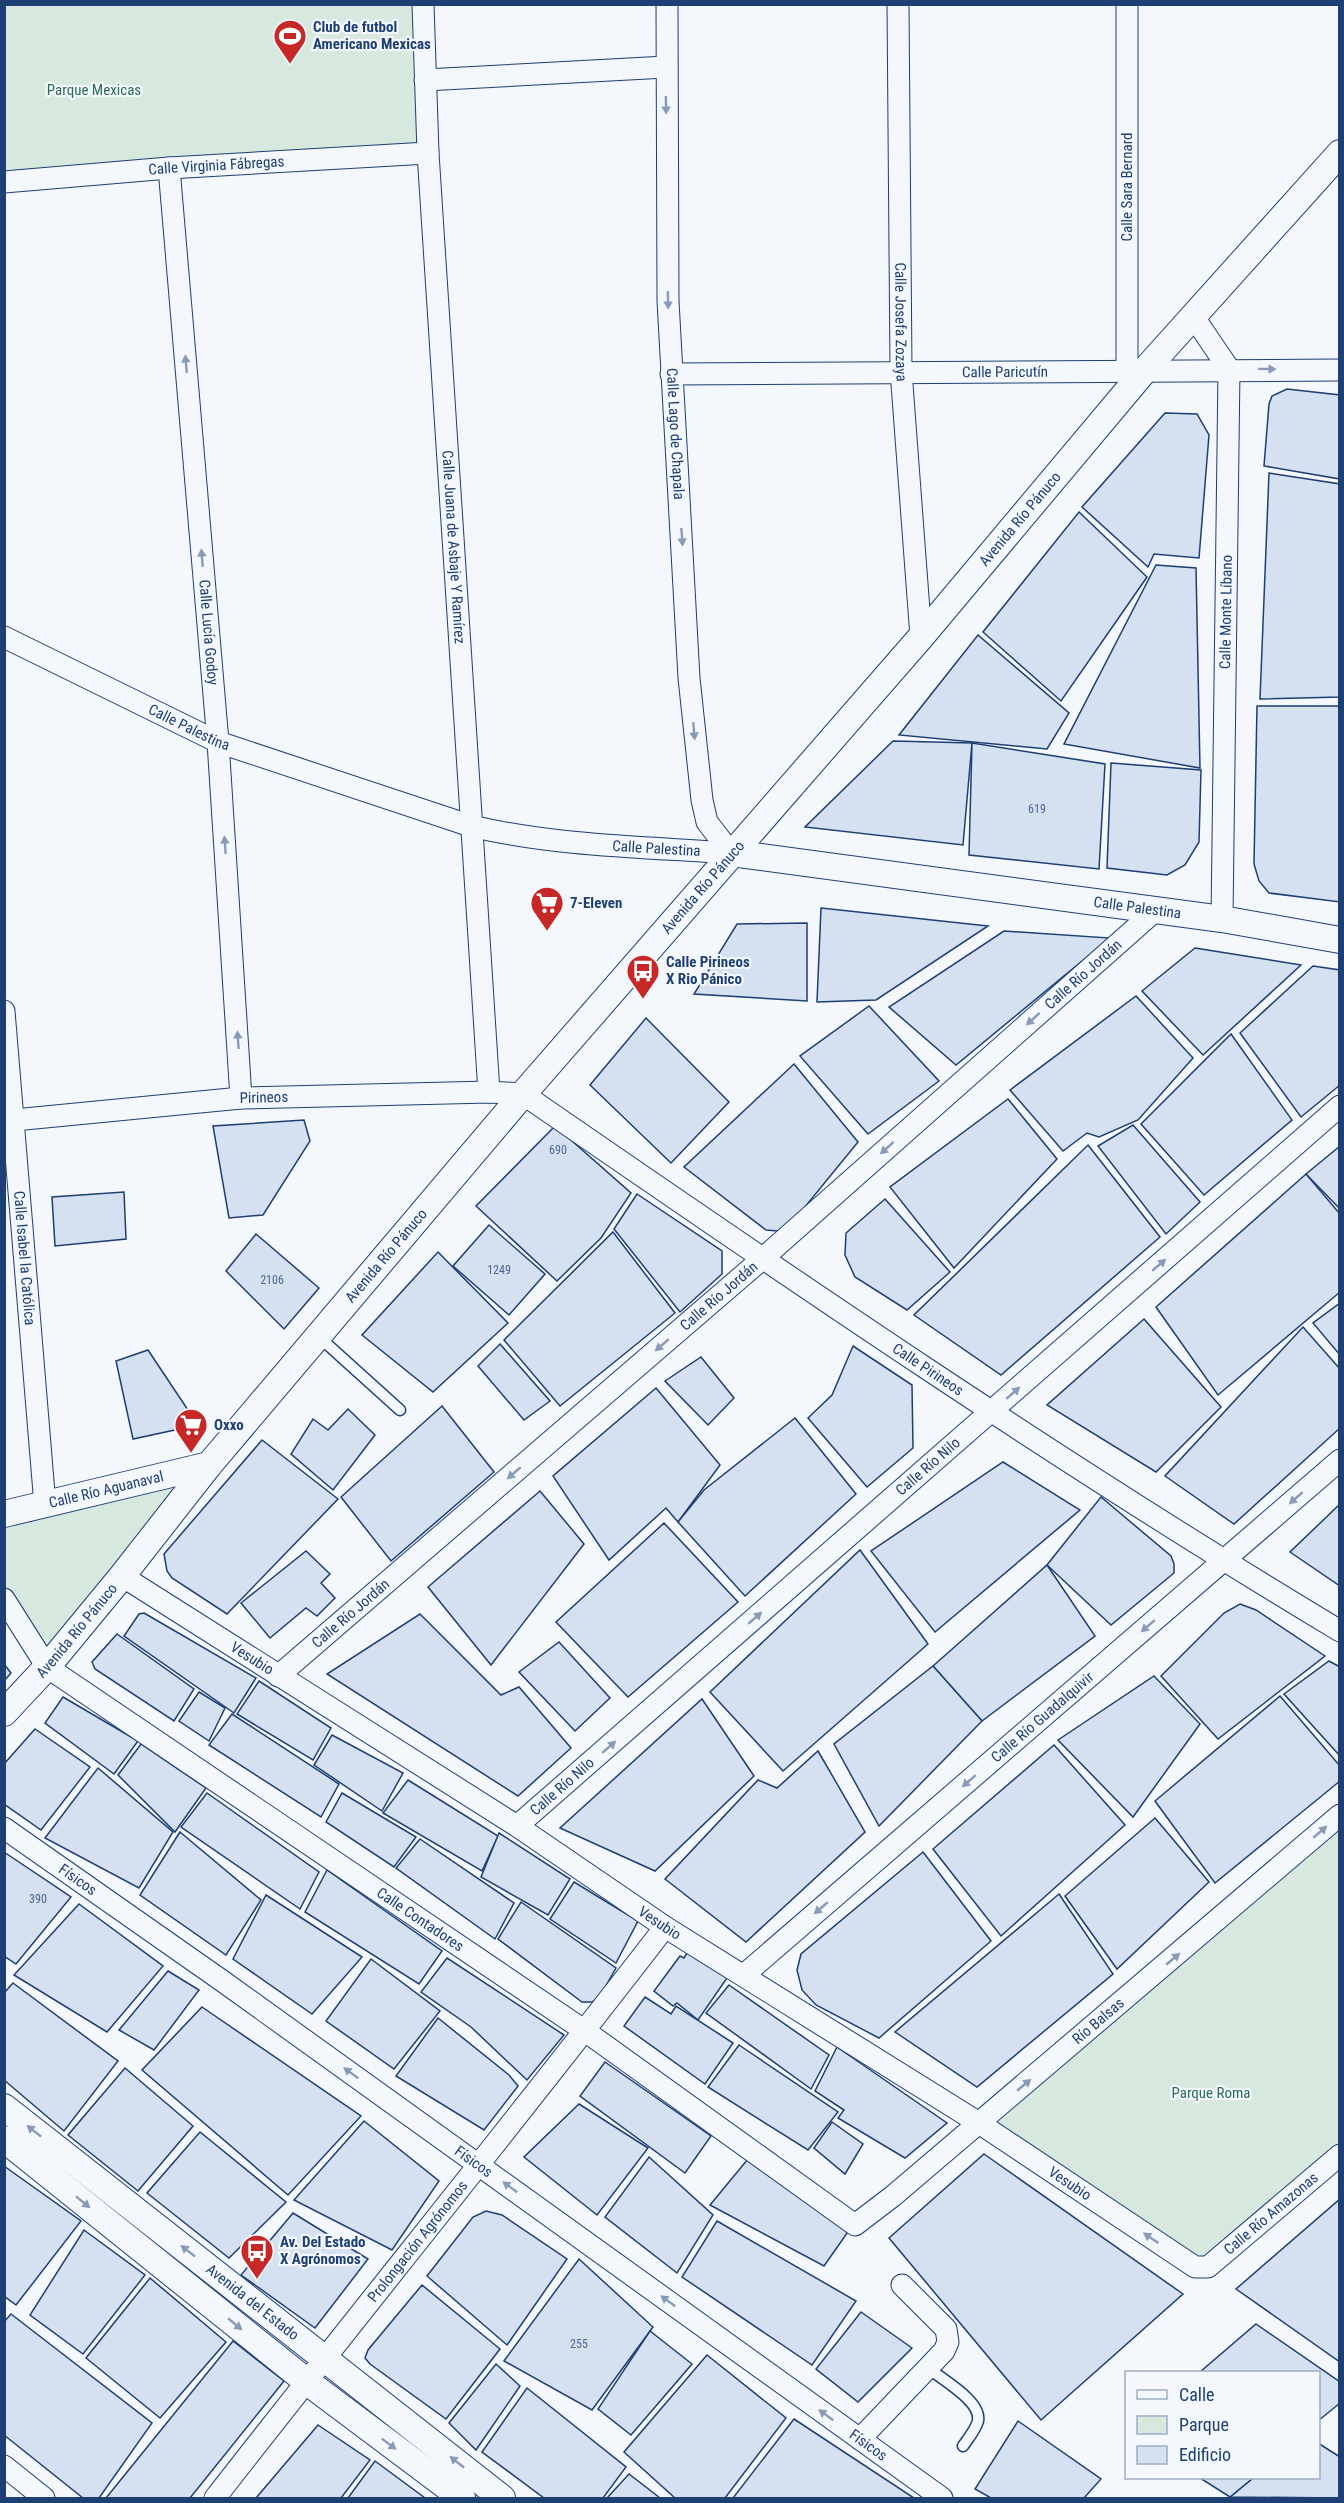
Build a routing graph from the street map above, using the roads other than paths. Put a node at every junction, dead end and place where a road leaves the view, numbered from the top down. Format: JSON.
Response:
{"nodes":[{"id":1,"x":423,"y":4,"type":"edge"},
{"id":2,"x":667,"y":4,"type":"edge"},
{"id":3,"x":898,"y":4,"type":"edge"},
{"id":4,"x":1127,"y":4,"type":"edge"},
{"id":5,"x":666,"y":67,"type":"junction"},
{"id":6,"x":425,"y":80,"type":"junction"},
{"id":7,"x":428,"y":153,"type":"junction"},
{"id":8,"x":1340,"y":153,"type":"edge"},
{"id":9,"x":169,"y":168,"type":"junction"},
{"id":10,"x":4,"y":182,"type":"edge"},
{"id":11,"x":1193,"y":316,"type":"junction"},
{"id":12,"x":1229,"y":369,"type":"junction"},
{"id":13,"x":1136,"y":370,"type":"junction"},
{"id":14,"x":1340,"y":370,"type":"edge"},
{"id":15,"x":901,"y":371,"type":"junction"},
{"id":16,"x":671,"y":374,"type":"junction"},
{"id":17,"x":4,"y":637,"type":"edge"},
{"id":18,"x":921,"y":637,"type":"junction"},
{"id":19,"x":218,"y":742,"type":"junction"},
{"id":20,"x":471,"y":826,"type":"junction"},
{"id":21,"x":731,"y":853,"type":"junction"},
{"id":22,"x":1156,"y":910,"type":"junction"},
{"id":23,"x":1222,"y":919,"type":"junction"},
{"id":24,"x":1340,"y":940,"type":"edge"},
{"id":25,"x":4,"y":1011,"type":"edge"},
{"id":26,"x":489,"y":1092,"type":"junction"},
{"id":27,"x":523,"y":1094,"type":"junction"},
{"id":28,"x":242,"y":1098,"type":"junction"},
{"id":29,"x":1340,"y":1106,"type":"edge"},
{"id":30,"x":9,"y":1120,"type":"edge"},
{"id":31,"x":762,"y":1259,"type":"junction"},
{"id":32,"x":318,"y":1336,"type":"junction"},
{"id":33,"x":400,"y":1410,"type":"dead end"},
{"id":34,"x":992,"y":1412,"type":"junction"},
{"id":35,"x":1340,"y":1460,"type":"edge"},
{"id":36,"x":209,"y":1465,"type":"junction"},
{"id":37,"x":45,"y":1505,"type":"junction"},
{"id":38,"x":4,"y":1514,"type":"edge"},
{"id":39,"x":1224,"y":1561,"type":"junction"},
{"id":40,"x":122,"y":1576,"type":"junction"},
{"id":41,"x":6,"y":1605,"type":"edge"},
{"id":42,"x":1340,"y":1631,"type":"edge"},
{"id":43,"x":46,"y":1666,"type":"junction"},
{"id":44,"x":278,"y":1676,"type":"junction"},
{"id":45,"x":4,"y":1713,"type":"edge"},
{"id":46,"x":1340,"y":1815,"type":"edge"},
{"id":47,"x":517,"y":1826,"type":"junction"},
{"id":48,"x":4,"y":1828,"type":"edge"},
{"id":49,"x":665,"y":1927,"type":"junction"},
{"id":50,"x":745,"y":1974,"type":"junction"},
{"id":51,"x":585,"y":2031,"type":"junction"},
{"id":52,"x":4,"y":2107,"type":"edge"},
{"id":53,"x":979,"y":2123,"type":"junction"},
{"id":54,"x":4,"y":2139,"type":"edge"},
{"id":55,"x":1340,"y":2155,"type":"edge"},
{"id":56,"x":479,"y":2165,"type":"junction"},
{"id":57,"x":855,"y":2225,"type":"joint"},
{"id":58,"x":1200,"y":2269,"type":"joint"},
{"id":59,"x":902,"y":2285,"type":"dead end"},
{"id":60,"x":324,"y":2357,"type":"junction"},
{"id":61,"x":927,"y":2367,"type":"junction"},
{"id":62,"x":306,"y":2381,"type":"junction"},
{"id":63,"x":860,"y":2439,"type":"junction"},
{"id":64,"x":963,"y":2446,"type":"dead end"},
{"id":65,"x":4,"y":2466,"type":"edge"},
{"id":66,"x":45,"y":2499,"type":"edge"},
{"id":67,"x":215,"y":2499,"type":"edge"},
{"id":68,"x":462,"y":2499,"type":"edge"},
{"id":69,"x":502,"y":2499,"type":"edge"},
{"id":70,"x":942,"y":2499,"type":"edge"}],
"edges":[{"from":1,"to":6,"type":"street","name":"Calle Juana de Asbaje Y Ramírez"},
{"from":2,"to":5,"type":"street","name":"Calle Lago de Chapala"},
{"from":3,"to":15,"type":"street","name":"Calle Josefa Zozaya"},
{"from":4,"to":13,"type":"street","name":"Calle Sara Bernard"},
{"from":5,"to":6,"type":"street"},
{"from":5,"to":16,"type":"street","name":"Calle Lago de Chapala","one_way":true},
{"from":6,"to":7,"type":"street","name":"Calle Juana de Asbaje Y Ramírez"},
{"from":7,"to":9,"type":"street","name":"Calle Virginia Fábregas"},
{"from":7,"to":20,"type":"street","name":"Calle Juana de Asbaje Y Ramírez"},
{"from":8,"to":11,"type":"street","name":"Avenida Río Pánuco"},
{"from":9,"to":10,"type":"street","name":"Calle Virginia Fábregas"},
{"from":19,"to":9,"type":"street","name":"Calle Lucía Godoy","one_way":true},
{"from":11,"to":12,"type":"street"},
{"from":11,"to":13,"type":"street","name":"Avenida Río Pánuco"},
{"from":12,"to":13,"type":"street","name":"Calle Paricutín"},
{"from":12,"to":14,"type":"street","name":"Calle Paricutín","one_way":true},
{"from":12,"to":23,"type":"street","name":"Calle Monte Líbano"},
{"from":13,"to":15,"type":"street","name":"Calle Paricutín"},
{"from":13,"to":18,"type":"street","name":"Avenida Río Pánuco"},
{"from":15,"to":16,"type":"street","name":"Calle Paricutín"},
{"from":15,"to":18,"type":"street","name":"Calle Josefa Zozaya"},
{"from":16,"to":21,"type":"street","name":"Calle Lago de Chapala","one_way":true},
{"from":17,"to":19,"type":"street","name":"Calle Palestina"},
{"from":18,"to":21,"type":"street","name":"Avenida Río Pánuco"},
{"from":19,"to":20,"type":"street","name":"Calle Palestina"},
{"from":28,"to":19,"type":"street","name":"Calle Lucía Godoy","one_way":true},
{"from":20,"to":21,"type":"street","name":"Calle Palestina"},
{"from":20,"to":26,"type":"street","name":"Calle Juana de Asbaje Y Ramírez"},
{"from":21,"to":22,"type":"street","name":"Calle Palestina"},
{"from":21,"to":27,"type":"street","name":"Avenida Río Pánuco"},
{"from":22,"to":23,"type":"street","name":"Calle Palestina"},
{"from":22,"to":31,"type":"street","name":"Calle Río Jordán","one_way":true},
{"from":23,"to":24,"type":"street","name":"Calle Palestina"},
{"from":25,"to":30,"type":"street","name":"Calle Isabel la Católica"},
{"from":26,"to":27,"type":"street","name":"Pirineos"},
{"from":26,"to":28,"type":"street","name":"Pirineos"},
{"from":27,"to":31,"type":"street","name":"Calle Pirineos"},
{"from":27,"to":32,"type":"street","name":"Avenida Río Pánuco"},
{"from":28,"to":30,"type":"street","name":"Pirineos"},
{"from":34,"to":29,"type":"street","name":"Calle Río Nilo","one_way":true},
{"from":30,"to":37,"type":"street","name":"Calle Isabel la Católica"},
{"from":31,"to":34,"type":"street","name":"Calle Pirineos"},
{"from":31,"to":44,"type":"street","name":"Calle Río Jordán","one_way":true},
{"from":32,"to":33,"type":"lane"},
{"from":32,"to":36,"type":"street","name":"Avenida Río Pánuco"},
{"from":34,"to":39,"type":"street","name":"Calle Pirineos"},
{"from":47,"to":34,"type":"street","name":"Calle Río Nilo","one_way":true},
{"from":35,"to":39,"type":"street","name":"Calle Río Guadalquivir","one_way":true},
{"from":36,"to":37,"type":"street","name":"Calle Río Aguanaval"},
{"from":36,"to":40,"type":"street","name":"Avenida Río Pánuco"},
{"from":37,"to":38,"type":"street","name":"Calle Río Aguanaval"},
{"from":39,"to":42,"type":"street","name":"Calle Pirineos"},
{"from":39,"to":50,"type":"street","name":"Calle Río Guadalquivir","one_way":true},
{"from":40,"to":43,"type":"street","name":"Avenida Río Pánuco"},
{"from":40,"to":44,"type":"street","name":"Vesubio"},
{"from":41,"to":43,"type":"street","name":"Calle Contadores"},
{"from":43,"to":45,"type":"street","name":"Avenida Río Pánuco"},
{"from":43,"to":51,"type":"street","name":"Calle Contadores"},
{"from":44,"to":47,"type":"street","name":"Vesubio"},
{"from":53,"to":46,"type":"street","name":"Río Balsas","one_way":true},
{"from":47,"to":49,"type":"street","name":"Vesubio"},
{"from":56,"to":48,"type":"street","name":"Físicos","one_way":true},
{"from":49,"to":50,"type":"street","name":"Vesubio"},
{"from":49,"to":51,"type":"street","name":"Prolongación Agrónomos"},
{"from":50,"to":53,"type":"street","name":"Vesubio"},
{"from":51,"to":56,"type":"street","name":"Prolongación Agrónomos"},
{"from":51,"to":57,"type":"street","name":"Calle Contadores"},
{"from":60,"to":52,"type":"street","name":"Avenida del Estado","one_way":true},
{"from":53,"to":57,"type":"street","name":"Río Balsas"},
{"from":58,"to":53,"type":"street","name":"Vesubio","one_way":true},
{"from":54,"to":62,"type":"street","name":"Avenida del Estado","one_way":true},
{"from":55,"to":58,"type":"street","name":"Calle Río Amazonas"},
{"from":56,"to":60,"type":"street","name":"Prolongación Agrónomos"},
{"from":63,"to":56,"type":"street","name":"Físicos","one_way":true},
{"from":59,"to":61,"type":"street"},
{"from":60,"to":62,"type":"street","name":"Prolongación Agrónomos"},
{"from":69,"to":60,"type":"street","name":"Avenida del Estado","one_way":true},
{"from":61,"to":63,"type":"street"},
{"from":61,"to":64,"type":"lane"},
{"from":62,"to":67,"type":"street","name":"Prolongación Agrónomos"},
{"from":62,"to":68,"type":"street","name":"Avenida del Estado","one_way":true},
{"from":63,"to":70,"type":"street","name":"Físicos"},
{"from":65,"to":66,"type":"street"}]}
